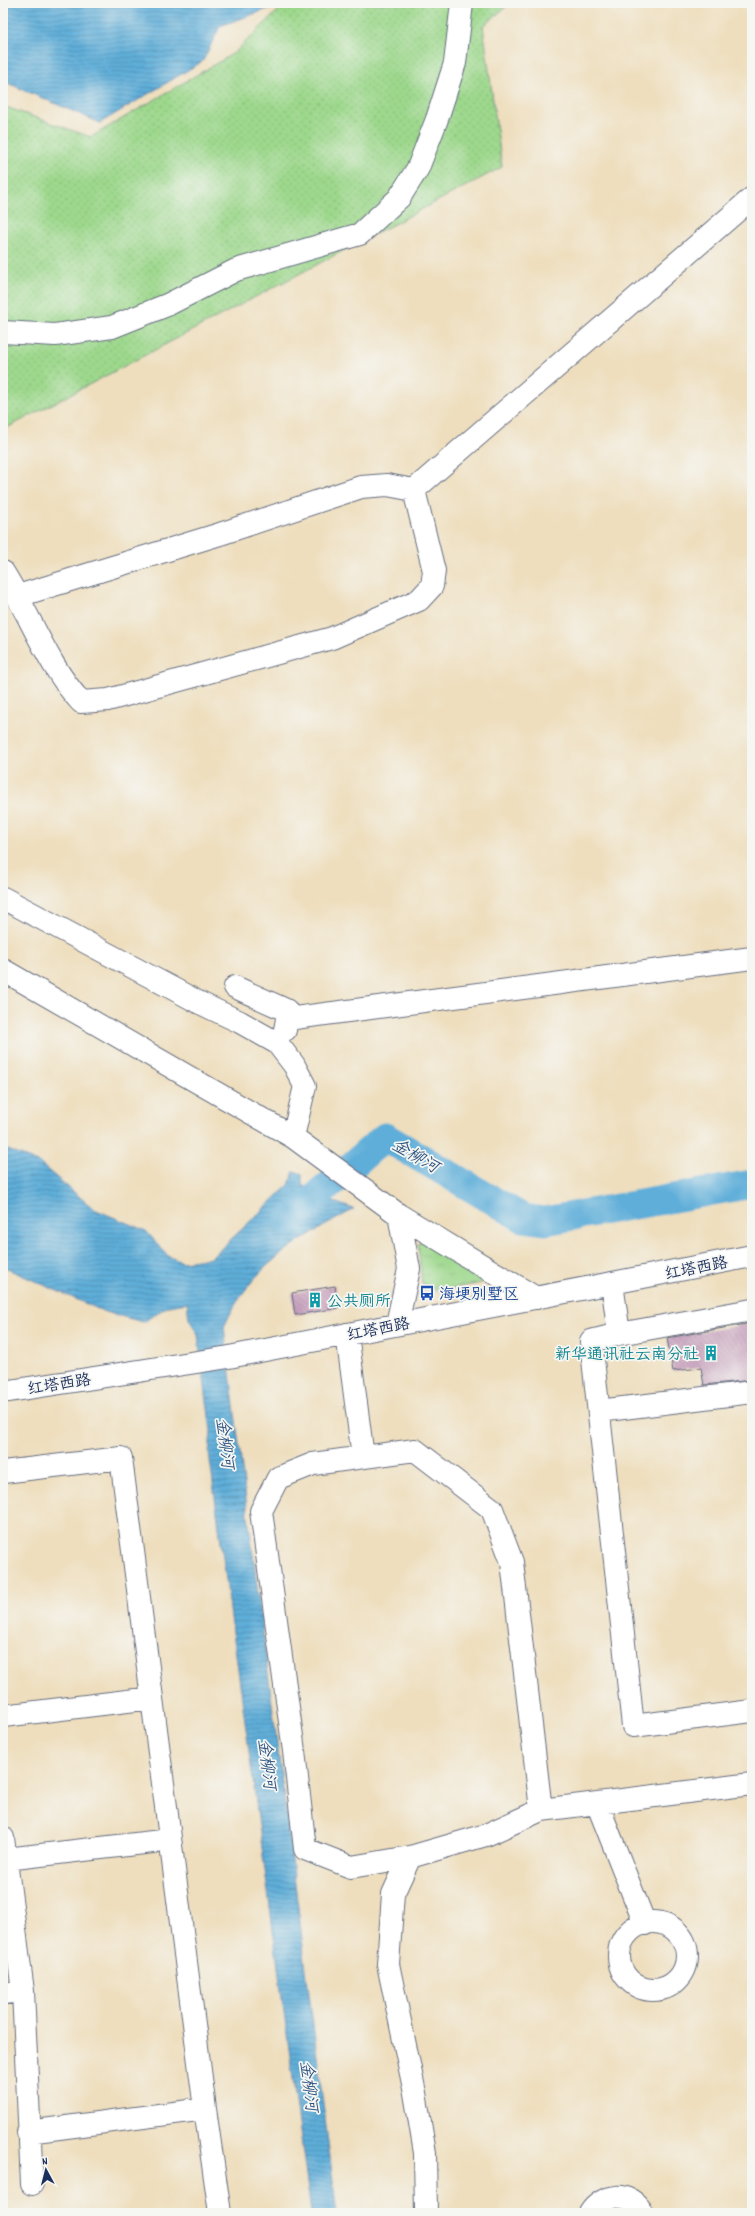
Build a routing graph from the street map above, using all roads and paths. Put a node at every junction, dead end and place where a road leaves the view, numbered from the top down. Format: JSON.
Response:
{"nodes":[{"id":1,"x":462,"y":3,"type":"edge"},
{"id":2,"x":752,"y":198,"type":"edge"},
{"id":3,"x":3,"y":332,"type":"edge"},
{"id":4,"x":414,"y":490,"type":"junction"},
{"id":5,"x":3,"y":572,"type":"edge"},
{"id":6,"x":18,"y":596,"type":"junction"},
{"id":7,"x":3,"y":898,"type":"edge"},
{"id":8,"x":752,"y":958,"type":"edge"},
{"id":9,"x":3,"y":970,"type":"edge"},
{"id":10,"x":235,"y":987,"type":"dead end"},
{"id":11,"x":287,"y":1019,"type":"junction"},
{"id":12,"x":277,"y":1043,"type":"junction"},
{"id":13,"x":293,"y":1137,"type":"junction"},
{"id":14,"x":399,"y":1215,"type":"junction"},
{"id":15,"x":752,"y":1256,"type":"edge"},
{"id":16,"x":612,"y":1283,"type":"junction"},
{"id":17,"x":536,"y":1298,"type":"junction"},
{"id":18,"x":752,"y":1310,"type":"edge"},
{"id":19,"x":397,"y":1324,"type":"junction"},
{"id":20,"x":347,"y":1334,"type":"junction"},
{"id":21,"x":619,"y":1334,"type":"junction"},
{"id":22,"x":3,"y":1392,"type":"edge"},
{"id":23,"x":752,"y":1392,"type":"edge"},
{"id":24,"x":599,"y":1411,"type":"junction"},
{"id":25,"x":363,"y":1457,"type":"junction"},
{"id":26,"x":3,"y":1472,"type":"edge"},
{"id":27,"x":152,"y":1698,"type":"junction"},
{"id":28,"x":752,"y":1710,"type":"edge"},
{"id":29,"x":3,"y":1716,"type":"edge"},
{"id":30,"x":752,"y":1784,"type":"edge"},
{"id":31,"x":597,"y":1803,"type":"junction"},
{"id":32,"x":541,"y":1810,"type":"junction"},
{"id":33,"x":3,"y":1838,"type":"edge"},
{"id":34,"x":170,"y":1840,"type":"junction"},
{"id":35,"x":410,"y":1857,"type":"junction"},
{"id":36,"x":6,"y":1859,"type":"junction"},
{"id":37,"x":645,"y":1924,"type":"dead end"},
{"id":38,"x":13,"y":1992,"type":"edge"},
{"id":39,"x":205,"y":2109,"type":"junction"},
{"id":40,"x":28,"y":2132,"type":"junction"},
{"id":41,"x":32,"y":2184,"type":"dead end"},
{"id":42,"x":220,"y":2213,"type":"edge"},
{"id":43,"x":426,"y":2213,"type":"edge"},
{"id":44,"x":590,"y":2213,"type":"edge"},
{"id":45,"x":642,"y":2213,"type":"edge"}],
"edges":[{"from":1,"to":3,"type":"street"},
{"from":2,"to":4,"type":"street"},
{"from":4,"to":6,"type":"street"},
{"from":4,"to":6,"type":"street"},
{"from":5,"to":6,"type":"street"},
{"from":7,"to":12,"type":"street"},
{"from":8,"to":11,"type":"street"},
{"from":9,"to":13,"type":"street"},
{"from":10,"to":11,"type":"street"},
{"from":11,"to":12,"type":"street"},
{"from":12,"to":13,"type":"street"},
{"from":13,"to":14,"type":"street"},
{"from":14,"to":17,"type":"street"},
{"from":14,"to":19,"type":"street"},
{"from":15,"to":16,"type":"street","name":"红塔西路"},
{"from":16,"to":17,"type":"street","name":"红塔西路"},
{"from":16,"to":21,"type":"street"},
{"from":17,"to":19,"type":"street","name":"红塔西路"},
{"from":18,"to":21,"type":"street"},
{"from":19,"to":20,"type":"street","name":"红塔西路"},
{"from":20,"to":22,"type":"street","name":"红塔西路"},
{"from":20,"to":25,"type":"street"},
{"from":21,"to":24,"type":"street"},
{"from":23,"to":24,"type":"street"},
{"from":24,"to":28,"type":"street"},
{"from":25,"to":32,"type":"street"},
{"from":25,"to":35,"type":"street"},
{"from":26,"to":27,"type":"street"},
{"from":27,"to":29,"type":"street"},
{"from":27,"to":34,"type":"street"},
{"from":30,"to":31,"type":"street"},
{"from":31,"to":32,"type":"street"},
{"from":31,"to":37,"type":"street"},
{"from":32,"to":35,"type":"street"},
{"from":33,"to":36,"type":"street"},
{"from":34,"to":36,"type":"street"},
{"from":34,"to":39,"type":"street"},
{"from":35,"to":43,"type":"street"},
{"from":36,"to":38,"type":"street"},
{"from":38,"to":40,"type":"street"},
{"from":39,"to":40,"type":"street"},
{"from":39,"to":42,"type":"street"},
{"from":40,"to":41,"type":"street"},
{"from":44,"to":45,"type":"street"}]}
